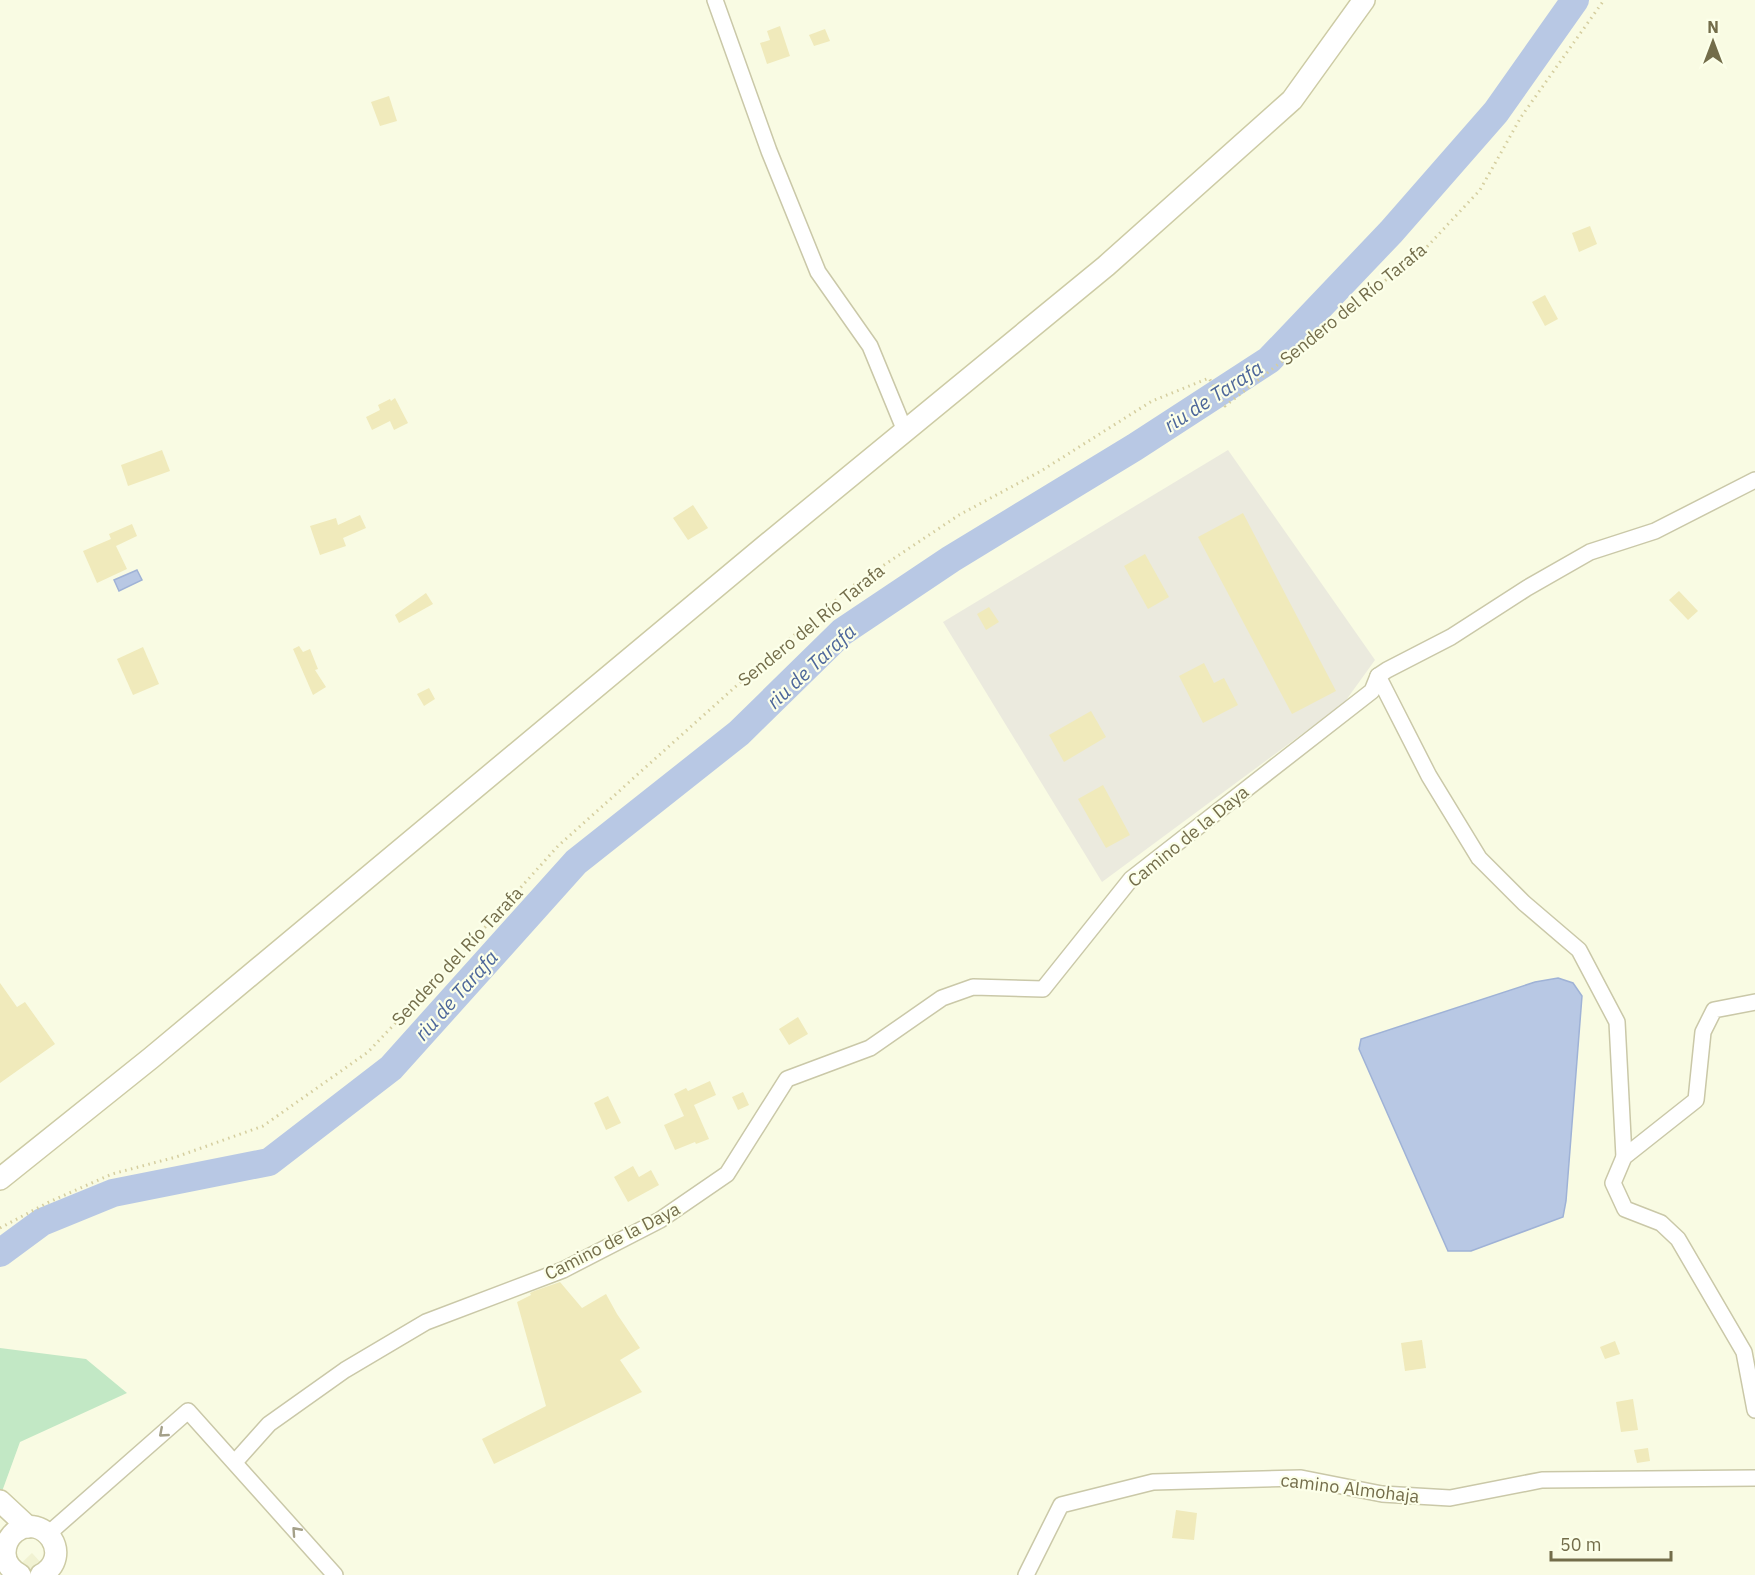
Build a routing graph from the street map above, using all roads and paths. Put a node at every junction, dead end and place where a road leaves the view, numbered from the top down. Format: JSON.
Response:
{"nodes":[{"id":1,"x":715,"y":0,"type":"edge"},
{"id":2,"x":1364,"y":0,"type":"edge"},
{"id":3,"x":1604,"y":0,"type":"edge"},
{"id":4,"x":905,"y":431,"type":"junction"},
{"id":5,"x":1755,"y":480,"type":"edge"},
{"id":6,"x":1378,"y":676,"type":"junction"},
{"id":7,"x":1755,"y":1002,"type":"edge"},
{"id":8,"x":1624,"y":1157,"type":"junction"},
{"id":9,"x":0,"y":1179,"type":"edge"},
{"id":10,"x":0,"y":1228,"type":"edge"},
{"id":11,"x":1755,"y":1410,"type":"edge"},
{"id":12,"x":235,"y":1462,"type":"junction"},
{"id":13,"x":1755,"y":1478,"type":"edge"},
{"id":14,"x":0,"y":1502,"type":"edge"},
{"id":15,"x":28,"y":1527,"type":"junction"},
{"id":16,"x":48,"y":1534,"type":"junction"},
{"id":17,"x":4,"y":1535,"type":"edge"},
{"id":18,"x":53,"y":1570,"type":"edge"},
{"id":19,"x":20,"y":1575,"type":"edge"},
{"id":20,"x":334,"y":1575,"type":"edge"},
{"id":21,"x":1026,"y":1575,"type":"edge"}],
"edges":[{"from":1,"to":4,"type":"street"},
{"from":2,"to":4,"type":"main road"},
{"from":3,"to":10,"type":"path","name":"Sendero del Río Tarafa"},
{"from":4,"to":9,"type":"main road"},
{"from":5,"to":6,"type":"street","name":"Camino de la Daya"},
{"from":6,"to":8,"type":"street"},
{"from":6,"to":12,"type":"street","name":"Camino de la Daya"},
{"from":7,"to":8,"type":"street"},
{"from":8,"to":11,"type":"street"},
{"from":12,"to":16,"type":"street","one_way":true},
{"from":20,"to":12,"type":"street","one_way":true},
{"from":13,"to":21,"type":"street","name":"camino Almohaja"},
{"from":14,"to":15,"type":"main road"},
{"from":15,"to":16,"type":"main road"},
{"from":15,"to":17,"type":"main road"},
{"from":16,"to":18,"type":"main road"},
{"from":17,"to":19,"type":"main road"}]}
